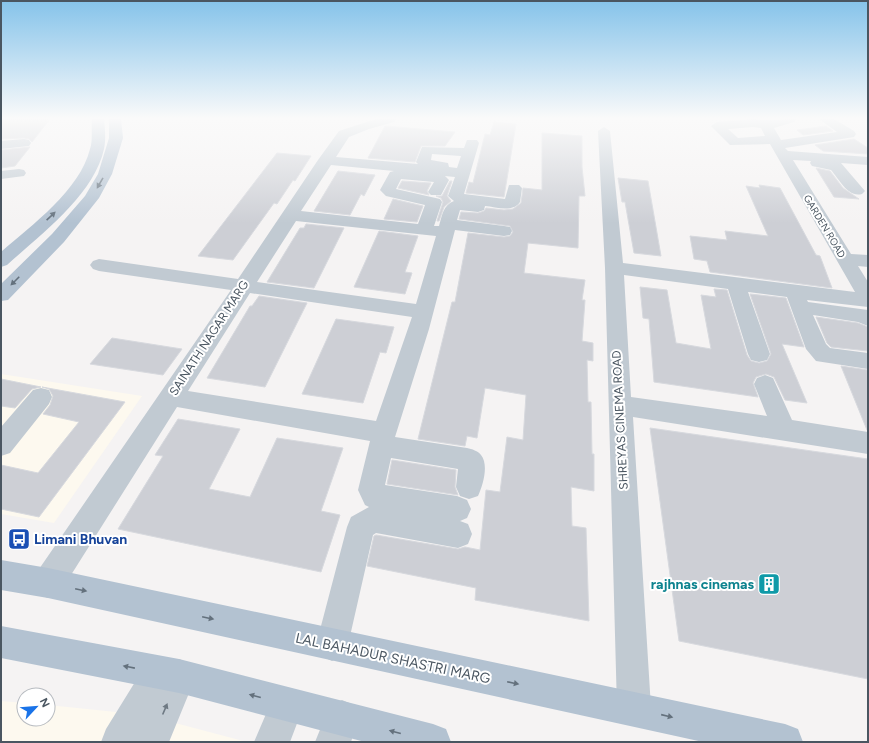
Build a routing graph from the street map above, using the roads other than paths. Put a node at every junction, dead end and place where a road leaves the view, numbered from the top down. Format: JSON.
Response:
{"nodes":[{"id":1,"x":95,"y":154,"type":"edge"},
{"id":2,"x":111,"y":154,"type":"edge"},
{"id":3,"x":330,"y":154,"type":"edge"},
{"id":4,"x":466,"y":154,"type":"edge"},
{"id":5,"x":606,"y":154,"type":"edge"},
{"id":6,"x":780,"y":154,"type":"edge"},
{"id":7,"x":796,"y":154,"type":"edge"},
{"id":8,"x":817,"y":154,"type":"edge"},
{"id":9,"x":325,"y":160,"type":"junction"},
{"id":10,"x":868,"y":161,"type":"edge"},
{"id":11,"x":464,"y":173,"type":"junction"},
{"id":12,"x":514,"y":188,"type":"dead end"},
{"id":13,"x":857,"y":191,"type":"dead end"},
{"id":14,"x":436,"y":192,"type":"dead end"},
{"id":15,"x":507,"y":210,"type":"dead end"},
{"id":16,"x":289,"y":215,"type":"junction"},
{"id":17,"x":447,"y":228,"type":"junction"},
{"id":18,"x":425,"y":230,"type":"junction"},
{"id":19,"x":504,"y":231,"type":"dead end"},
{"id":20,"x":28,"y":237,"type":"junction"},
{"id":21,"x":58,"y":238,"type":"junction"},
{"id":22,"x":845,"y":259,"type":"junction"},
{"id":23,"x":1,"y":261,"type":"edge"},
{"id":24,"x":868,"y":261,"type":"edge"},
{"id":25,"x":99,"y":265,"type":"dead end"},
{"id":26,"x":614,"y":268,"type":"junction"},
{"id":27,"x":736,"y":284,"type":"junction"},
{"id":28,"x":243,"y":286,"type":"junction"},
{"id":29,"x":1,"y":295,"type":"edge"},
{"id":30,"x":796,"y":299,"type":"junction"},
{"id":31,"x":868,"y":299,"type":"edge"},
{"id":32,"x":424,"y":312,"type":"junction"},
{"id":33,"x":868,"y":319,"type":"edge"},
{"id":34,"x":759,"y":354,"type":"dead end"},
{"id":35,"x":868,"y":361,"type":"edge"},
{"id":36,"x":765,"y":384,"type":"dead end"},
{"id":37,"x":41,"y":397,"type":"dead end"},
{"id":38,"x":170,"y":397,"type":"junction"},
{"id":39,"x":619,"y":405,"type":"junction"},
{"id":40,"x":784,"y":429,"type":"junction"},
{"id":41,"x":383,"y":440,"type":"junction"},
{"id":42,"x":868,"y":443,"type":"edge"},
{"id":43,"x":1,"y":445,"type":"edge"},
{"id":44,"x":461,"y":510,"type":"junction"},
{"id":45,"x":1,"y":575,"type":"edge"},
{"id":46,"x":48,"y":583,"type":"junction"},
{"id":47,"x":1,"y":642,"type":"edge"},
{"id":48,"x":332,"y":645,"type":"junction"},
{"id":49,"x":169,"y":675,"type":"junction"},
{"id":50,"x":287,"y":705,"type":"junction"},
{"id":51,"x":634,"y":708,"type":"junction"},
{"id":52,"x":338,"y":730,"type":"edge"},
{"id":53,"x":119,"y":742,"type":"edge"},
{"id":54,"x":151,"y":742,"type":"edge"},
{"id":55,"x":272,"y":742,"type":"edge"},
{"id":56,"x":433,"y":742,"type":"edge"},
{"id":57,"x":785,"y":742,"type":"edge"}],
"edges":[{"from":20,"to":1,"type":"main road","one_way":true},
{"from":2,"to":21,"type":"main road","one_way":true},
{"from":3,"to":9,"type":"street","name":"SAINATH NAGAR MARG"},
{"from":4,"to":11,"type":"street"},
{"from":5,"to":26,"type":"street","name":"SHREYAS CINEMA ROAD"},
{"from":6,"to":22,"type":"street","name":"GARDEN ROAD"},
{"from":7,"to":13,"type":"street"},
{"from":8,"to":10,"type":"street"},
{"from":9,"to":11,"type":"street"},
{"from":9,"to":16,"type":"street","name":"SAINATH NAGAR MARG"},
{"from":11,"to":12,"type":"street"},
{"from":14,"to":18,"type":"street"},
{"from":15,"to":17,"type":"street"},
{"from":16,"to":18,"type":"street"},
{"from":16,"to":28,"type":"street","name":"SAINATH NAGAR MARG"},
{"from":17,"to":18,"type":"street"},
{"from":17,"to":19,"type":"street"},
{"from":17,"to":32,"type":"street"},
{"from":20,"to":21,"type":"main road"},
{"from":20,"to":23,"type":"main road"},
{"from":21,"to":29,"type":"main road","one_way":true},
{"from":22,"to":24,"type":"street"},
{"from":22,"to":31,"type":"street","name":"GARDEN ROAD"},
{"from":25,"to":28,"type":"street"},
{"from":26,"to":27,"type":"street"},
{"from":26,"to":39,"type":"street","name":"SHREYAS CINEMA ROAD"},
{"from":27,"to":30,"type":"street"},
{"from":27,"to":34,"type":"street"},
{"from":28,"to":32,"type":"street"},
{"from":28,"to":38,"type":"street","name":"SAINATH NAGAR MARG"},
{"from":30,"to":31,"type":"street"},
{"from":30,"to":33,"type":"street"},
{"from":30,"to":35,"type":"street"},
{"from":32,"to":41,"type":"street"},
{"from":36,"to":40,"type":"street"},
{"from":37,"to":43,"type":"street"},
{"from":38,"to":41,"type":"street"},
{"from":38,"to":46,"type":"street","name":"SAINATH NAGAR MARG"},
{"from":39,"to":40,"type":"street"},
{"from":39,"to":51,"type":"street","name":"SHREYAS CINEMA ROAD"},
{"from":40,"to":42,"type":"street"},
{"from":41,"to":44,"type":"street"},
{"from":41,"to":44,"type":"street"},
{"from":44,"to":48,"type":"street"},
{"from":45,"to":46,"type":"main road","name":"LAL BAHADUR SHASTRI MARG"},
{"from":46,"to":48,"type":"main road","name":"LAL BAHADUR SHASTRI MARG","one_way":true},
{"from":49,"to":47,"type":"main road","one_way":true},
{"from":48,"to":51,"type":"main road","name":"LAL BAHADUR SHASTRI MARG","one_way":true},
{"from":50,"to":49,"type":"main road","one_way":true},
{"from":49,"to":53,"type":"street"},
{"from":54,"to":49,"type":"street","one_way":true},
{"from":50,"to":52,"type":"main road"},
{"from":50,"to":55,"type":"street"},
{"from":51,"to":57,"type":"main road","name":"LAL BAHADUR SHASTRI MARG","one_way":true},
{"from":56,"to":52,"type":"main road","one_way":true}]}
